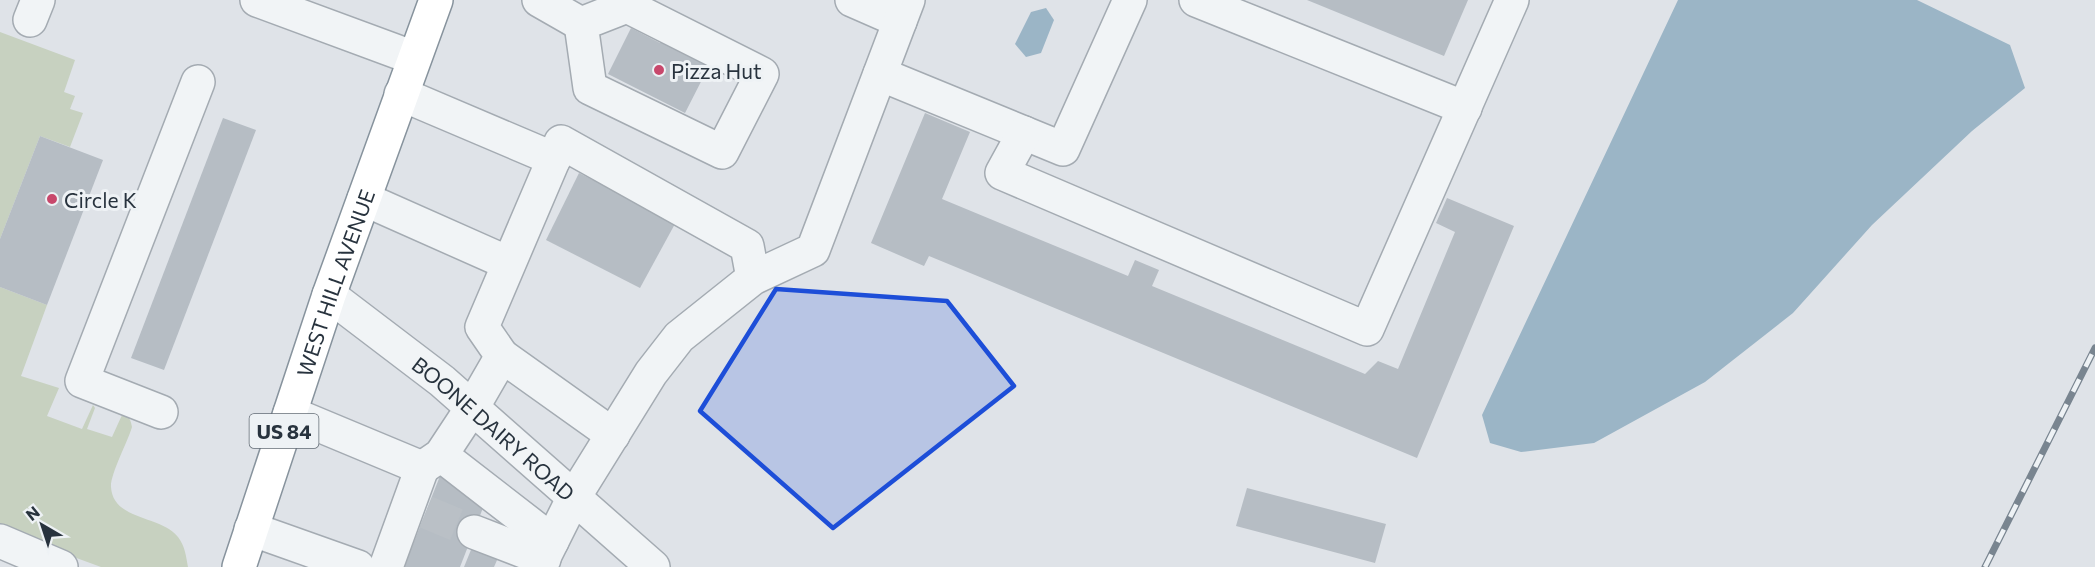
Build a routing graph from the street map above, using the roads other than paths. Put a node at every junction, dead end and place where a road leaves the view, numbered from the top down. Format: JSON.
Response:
{"nodes":[{"id":1,"x":257,"y":0,"type":"edge"},
{"id":2,"x":436,"y":0,"type":"edge"},
{"id":3,"x":539,"y":0,"type":"edge"},
{"id":4,"x":852,"y":0,"type":"edge"},
{"id":5,"x":1130,"y":0,"type":"edge"},
{"id":6,"x":1196,"y":0,"type":"edge"},
{"id":7,"x":1512,"y":0,"type":"edge"},
{"id":8,"x":904,"y":10,"type":"edge"},
{"id":9,"x":580,"y":24,"type":"junction"},
{"id":10,"x":414,"y":58,"type":"junction"},
{"id":11,"x":880,"y":74,"type":"junction"},
{"id":12,"x":198,"y":82,"type":"dead end"},
{"id":13,"x":401,"y":94,"type":"junction"},
{"id":14,"x":1465,"y":108,"type":"junction"},
{"id":15,"x":1024,"y":133,"type":"junction"},
{"id":16,"x":554,"y":159,"type":"junction"},
{"id":17,"x":364,"y":199,"type":"junction"},
{"id":18,"x":508,"y":263,"type":"junction"},
{"id":19,"x":753,"y":278,"type":"junction"},
{"id":20,"x":329,"y":295,"type":"junction"},
{"id":21,"x":502,"y":356,"type":"junction"},
{"id":22,"x":472,"y":408,"type":"junction"},
{"id":23,"x":161,"y":412,"type":"dead end"},
{"id":24,"x":290,"y":413,"type":"junction"},
{"id":25,"x":613,"y":435,"type":"junction"},
{"id":26,"x":431,"y":461,"type":"junction"},
{"id":27,"x":574,"y":497,"type":"junction"},
{"id":28,"x":251,"y":529,"type":"junction"},
{"id":29,"x":474,"y":532,"type":"tunnel mouth"},
{"id":30,"x":0,"y":540,"type":"edge"},
{"id":31,"x":545,"y":556,"type":"edge"},
{"id":32,"x":41,"y":563,"type":"edge"},
{"id":33,"x":239,"y":567,"type":"edge"},
{"id":34,"x":358,"y":567,"type":"edge"},
{"id":35,"x":386,"y":567,"type":"edge"},
{"id":36,"x":653,"y":567,"type":"edge"}],
"edges":[{"from":1,"to":10,"type":"street"},
{"from":2,"to":10,"type":"highway","name":"WEST HILL AVENUE","number":"US 84"},
{"from":3,"to":9,"type":"street"},
{"from":4,"to":8,"type":"street"},
{"from":5,"to":15,"type":"street"},
{"from":6,"to":14,"type":"street"},
{"from":7,"to":14,"type":"street"},
{"from":8,"to":11,"type":"street"},
{"from":9,"to":9,"type":"street"},
{"from":10,"to":13,"type":"highway","name":"WEST HILL AVENUE","number":"US 84"},
{"from":11,"to":15,"type":"street"},
{"from":11,"to":19,"type":"street"},
{"from":12,"to":23,"type":"street"},
{"from":13,"to":16,"type":"street"},
{"from":13,"to":17,"type":"highway","name":"WEST HILL AVENUE","number":"US 84"},
{"from":14,"to":15,"type":"street"},
{"from":16,"to":18,"type":"street"},
{"from":16,"to":19,"type":"street"},
{"from":17,"to":18,"type":"street"},
{"from":17,"to":20,"type":"highway","name":"WEST HILL AVENUE","number":"US 84"},
{"from":18,"to":21,"type":"street"},
{"from":19,"to":25,"type":"street"},
{"from":20,"to":22,"type":"street","name":"BOONE DAIRY ROAD"},
{"from":20,"to":24,"type":"highway","name":"WEST HILL AVENUE","number":"US 84"},
{"from":21,"to":22,"type":"street"},
{"from":21,"to":25,"type":"street"},
{"from":22,"to":26,"type":"street"},
{"from":22,"to":27,"type":"street","name":"BOONE DAIRY ROAD"},
{"from":24,"to":26,"type":"street"},
{"from":24,"to":28,"type":"highway","name":"WEST HILL AVENUE","number":"US 84"},
{"from":25,"to":27,"type":"street"},
{"from":26,"to":31,"type":"street"},
{"from":26,"to":35,"type":"street"},
{"from":27,"to":31,"type":"street"},
{"from":27,"to":36,"type":"street","name":"BOONE DAIRY ROAD"},
{"from":28,"to":33,"type":"highway","name":"WEST HILL AVENUE","number":"US 84"},
{"from":28,"to":34,"type":"street"},
{"from":29,"to":31,"type":"street"},
{"from":30,"to":32,"type":"street"}]}
